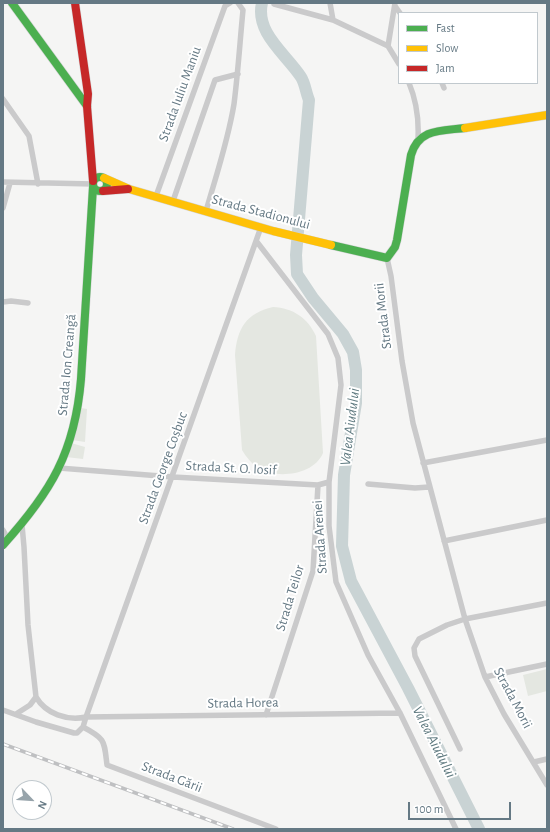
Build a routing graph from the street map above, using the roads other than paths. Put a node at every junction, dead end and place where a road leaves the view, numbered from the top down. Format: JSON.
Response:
{"nodes":[{"id":1,"x":12,"y":3,"type":"edge"},
{"id":2,"x":75,"y":3,"type":"edge"},
{"id":3,"x":238,"y":3,"type":"edge"},
{"id":4,"x":330,"y":3,"type":"edge"},
{"id":5,"x":224,"y":4,"type":"edge"},
{"id":6,"x":274,"y":4,"type":"dead end"},
{"id":7,"x":395,"y":5,"type":"edge"},
{"id":8,"x":333,"y":20,"type":"junction"},
{"id":9,"x":388,"y":46,"type":"junction"},
{"id":10,"x":398,"y":62,"type":"edge"},
{"id":11,"x":238,"y":74,"type":"junction"},
{"id":12,"x":409,"y":84,"type":"edge"},
{"id":13,"x":3,"y":99,"type":"edge"},
{"id":14,"x":87,"y":106,"type":"junction"},
{"id":15,"x":547,"y":115,"type":"edge"},
{"id":16,"x":418,"y":140,"type":"junction"},
{"id":17,"x":92,"y":159,"type":"junction"},
{"id":18,"x":103,"y":178,"type":"junction"},
{"id":19,"x":3,"y":182,"type":"edge"},
{"id":20,"x":10,"y":183,"type":"junction"},
{"id":21,"x":38,"y":184,"type":"junction"},
{"id":22,"x":93,"y":184,"type":"junction"},
{"id":23,"x":129,"y":188,"type":"junction"},
{"id":24,"x":102,"y":191,"type":"junction"},
{"id":25,"x":156,"y":196,"type":"junction"},
{"id":26,"x":173,"y":201,"type":"junction"},
{"id":27,"x":3,"y":208,"type":"edge"},
{"id":28,"x":206,"y":211,"type":"junction"},
{"id":29,"x":92,"y":214,"type":"junction"},
{"id":30,"x":261,"y":227,"type":"junction"},
{"id":31,"x":257,"y":242,"type":"junction"},
{"id":32,"x":387,"y":258,"type":"junction"},
{"id":33,"x":3,"y":302,"type":"edge"},
{"id":34,"x":28,"y":303,"type":"dead end"},
{"id":35,"x":547,"y":440,"type":"edge"},
{"id":36,"x":423,"y":463,"type":"junction"},
{"id":37,"x":59,"y":468,"type":"junction"},
{"id":38,"x":173,"y":477,"type":"junction"},
{"id":39,"x":329,"y":482,"type":"junction"},
{"id":40,"x":368,"y":484,"type":"dead end"},
{"id":41,"x":318,"y":485,"type":"junction"},
{"id":42,"x":429,"y":487,"type":"junction"},
{"id":43,"x":547,"y":520,"type":"edge"},
{"id":44,"x":22,"y":524,"type":"junction"},
{"id":45,"x":3,"y":530,"type":"edge"},
{"id":46,"x":444,"y":541,"type":"junction"},
{"id":47,"x":5,"y":542,"type":"edge"},
{"id":48,"x":547,"y":603,"type":"edge"},
{"id":49,"x":465,"y":619,"type":"junction"},
{"id":50,"x":547,"y":664,"type":"edge"},
{"id":51,"x":485,"y":677,"type":"junction"},
{"id":52,"x":36,"y":696,"type":"junction"},
{"id":53,"x":3,"y":710,"type":"edge"},
{"id":54,"x":400,"y":713,"type":"junction"},
{"id":55,"x":16,"y":714,"type":"junction"},
{"id":56,"x":266,"y":715,"type":"junction"},
{"id":57,"x":86,"y":717,"type":"junction"},
{"id":58,"x":83,"y":727,"type":"junction"},
{"id":59,"x":460,"y":749,"type":"dead end"},
{"id":60,"x":547,"y":759,"type":"edge"},
{"id":61,"x":534,"y":762,"type":"junction"},
{"id":62,"x":547,"y":785,"type":"edge"},
{"id":63,"x":276,"y":829,"type":"edge"},
{"id":64,"x":456,"y":829,"type":"edge"}],
"edges":[{"from":1,"to":14,"type":"main road"},
{"from":2,"to":14,"type":"main road","name":"Strada Ion Creangă"},
{"from":3,"to":11,"type":"street"},
{"from":4,"to":8,"type":"street"},
{"from":5,"to":25,"type":"street","name":"Strada Iuliu Maniu"},
{"from":6,"to":8,"type":"street"},
{"from":7,"to":9,"type":"street"},
{"from":8,"to":9,"type":"street"},
{"from":9,"to":10,"type":"street"},
{"from":11,"to":26,"type":"street","name":"Strada Iuliu Maniu"},
{"from":11,"to":28,"type":"street"},
{"from":12,"to":16,"type":"street"},
{"from":13,"to":21,"type":"street"},
{"from":14,"to":17,"type":"main road","name":"Strada Ion Creangă"},
{"from":15,"to":16,"type":"main road"},
{"from":16,"to":32,"type":"main road"},
{"from":17,"to":18,"type":"main road","name":"Strada Ion Creangă"},
{"from":17,"to":22,"type":"main road","name":"Strada Ion Creangă"},
{"from":18,"to":22,"type":"main road"},
{"from":18,"to":23,"type":"main road","name":"Strada Stadionului"},
{"from":18,"to":24,"type":"main road"},
{"from":19,"to":20,"type":"street"},
{"from":20,"to":21,"type":"street"},
{"from":20,"to":27,"type":"street"},
{"from":21,"to":22,"type":"street"},
{"from":22,"to":24,"type":"main road"},
{"from":22,"to":29,"type":"main road","name":"Strada Ion Creangă"},
{"from":23,"to":24,"type":"main road","name":"Strada Stadionului"},
{"from":23,"to":25,"type":"main road","name":"Strada Stadionului"},
{"from":24,"to":29,"type":"main road","name":"Strada Ion Creangă"},
{"from":25,"to":26,"type":"main road","name":"Strada Stadionului"},
{"from":26,"to":28,"type":"main road","name":"Strada Stadionului"},
{"from":28,"to":30,"type":"main road","name":"Strada Stadionului"},
{"from":29,"to":37,"type":"main road","name":"Strada Ion Creangă"},
{"from":30,"to":31,"type":"street","name":"Strada George Coșbuc"},
{"from":30,"to":32,"type":"main road","name":"Strada Stadionului"},
{"from":31,"to":38,"type":"street","name":"Strada George Coșbuc"},
{"from":31,"to":39,"type":"street","name":"Strada Arenei"},
{"from":32,"to":36,"type":"street","name":"Strada Morii"},
{"from":33,"to":34,"type":"street"},
{"from":35,"to":36,"type":"street"},
{"from":36,"to":42,"type":"street","name":"Strada Morii"},
{"from":37,"to":38,"type":"street","name":"Strada St. O. Iosif"},
{"from":37,"to":44,"type":"main road","name":"Strada Ion Creangă"},
{"from":38,"to":41,"type":"street","name":"Strada St. O. Iosif"},
{"from":38,"to":57,"type":"street","name":"Strada George Coșbuc"},
{"from":39,"to":41,"type":"street","name":"Strada St. O. Iosif"},
{"from":39,"to":54,"type":"street","name":"Strada Arenei"},
{"from":40,"to":42,"type":"street"},
{"from":41,"to":56,"type":"street","name":"Strada Teilor"},
{"from":42,"to":46,"type":"street","name":"Strada Morii"},
{"from":43,"to":46,"type":"street"},
{"from":44,"to":47,"type":"main road","name":"Strada Ion Creangă"},
{"from":44,"to":52,"type":"street"},
{"from":45,"to":47,"type":"street"},
{"from":46,"to":49,"type":"street","name":"Strada Morii"},
{"from":48,"to":49,"type":"street"},
{"from":49,"to":51,"type":"street","name":"Strada Morii"},
{"from":49,"to":59,"type":"street"},
{"from":50,"to":51,"type":"street"},
{"from":51,"to":61,"type":"street","name":"Strada Morii"},
{"from":52,"to":55,"type":"street"},
{"from":52,"to":57,"type":"street"},
{"from":53,"to":55,"type":"street"},
{"from":54,"to":56,"type":"street","name":"Strada Horea"},
{"from":54,"to":64,"type":"street","name":"Strada Arenei"},
{"from":55,"to":58,"type":"street"},
{"from":56,"to":57,"type":"street","name":"Strada Horea"},
{"from":57,"to":58,"type":"street"},
{"from":58,"to":63,"type":"street","name":"Strada Gării"},
{"from":60,"to":61,"type":"street"},
{"from":61,"to":62,"type":"street","name":"Strada Morii"}]}
